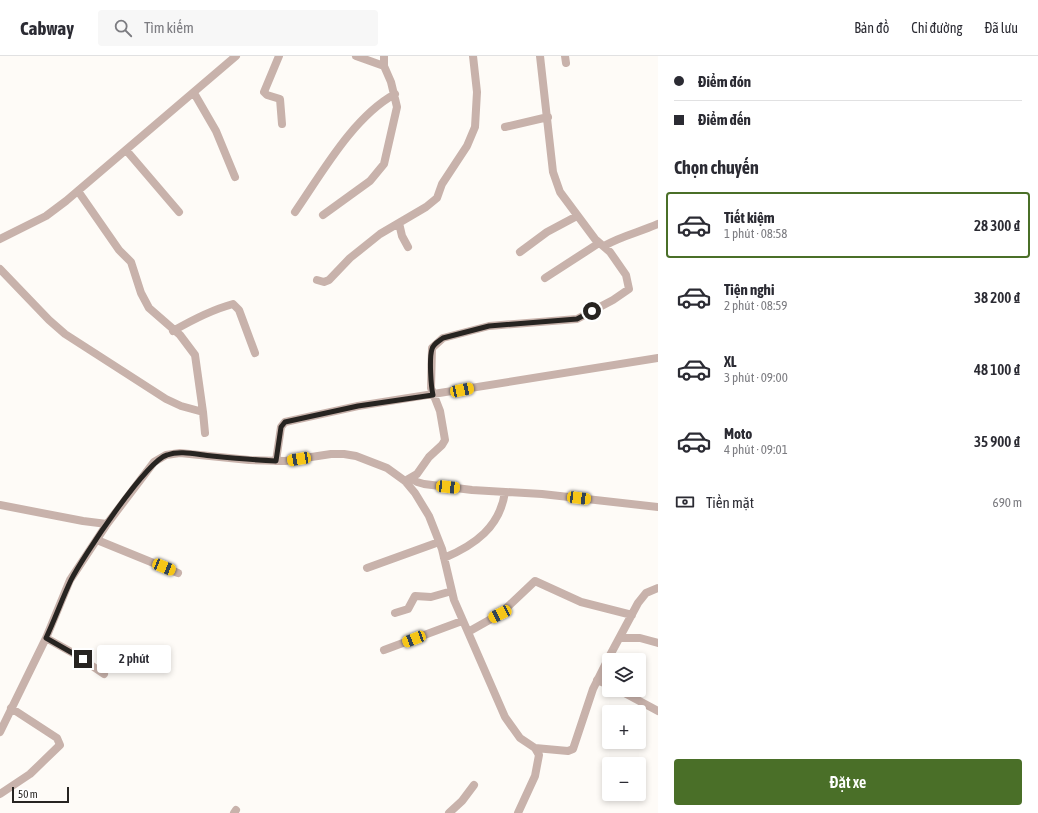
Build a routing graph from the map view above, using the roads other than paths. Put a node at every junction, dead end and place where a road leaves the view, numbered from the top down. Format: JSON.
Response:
{"nodes":[{"id":1,"x":236,"y":56,"type":"edge"},
{"id":2,"x":279,"y":56,"type":"edge"},
{"id":3,"x":356,"y":56,"type":"edge"},
{"id":4,"x":384,"y":56,"type":"edge"},
{"id":5,"x":474,"y":56,"type":"edge"},
{"id":6,"x":540,"y":56,"type":"edge"},
{"id":7,"x":384,"y":66,"type":"junction"},
{"id":8,"x":194,"y":93,"type":"junction"},
{"id":9,"x":395,"y":94,"type":"junction"},
{"id":10,"x":548,"y":117,"type":"junction"},
{"id":11,"x":282,"y":124,"type":"dead end"},
{"id":12,"x":505,"y":127,"type":"dead end"},
{"id":13,"x":126,"y":150,"type":"junction"},
{"id":14,"x":235,"y":177,"type":"dead end"},
{"id":15,"x":78,"y":191,"type":"junction"},
{"id":16,"x":179,"y":212,"type":"dead end"},
{"id":17,"x":295,"y":212,"type":"dead end"},
{"id":18,"x":323,"y":215,"type":"dead end"},
{"id":19,"x":577,"y":216,"type":"junction"},
{"id":20,"x":399,"y":223,"type":"junction"},
{"id":21,"x":658,"y":224,"type":"edge"},
{"id":22,"x":0,"y":239,"type":"edge"},
{"id":23,"x":602,"y":244,"type":"junction"},
{"id":24,"x":408,"y":247,"type":"dead end"},
{"id":25,"x":520,"y":252,"type":"dead end"},
{"id":26,"x":0,"y":269,"type":"edge"},
{"id":27,"x":545,"y":278,"type":"dead end"},
{"id":28,"x":316,"y":280,"type":"dead end"},
{"id":29,"x":173,"y":331,"type":"junction"},
{"id":30,"x":255,"y":353,"type":"dead end"},
{"id":31,"x":658,"y":358,"type":"edge"},
{"id":32,"x":433,"y":395,"type":"junction"},
{"id":33,"x":203,"y":412,"type":"junction"},
{"id":34,"x":205,"y":433,"type":"dead end"},
{"id":35,"x":276,"y":461,"type":"junction"},
{"id":36,"x":408,"y":480,"type":"junction"},
{"id":37,"x":505,"y":492,"type":"junction"},
{"id":38,"x":0,"y":505,"type":"edge"},
{"id":39,"x":658,"y":507,"type":"edge"},
{"id":40,"x":107,"y":524,"type":"junction"},
{"id":41,"x":97,"y":540,"type":"junction"},
{"id":42,"x":439,"y":542,"type":"junction"},
{"id":43,"x":444,"y":558,"type":"junction"},
{"id":44,"x":367,"y":568,"type":"dead end"},
{"id":45,"x":178,"y":573,"type":"dead end"},
{"id":46,"x":658,"y":588,"type":"edge"},
{"id":47,"x":452,"y":591,"type":"junction"},
{"id":48,"x":394,"y":613,"type":"dead end"},
{"id":49,"x":632,"y":615,"type":"junction"},
{"id":50,"x":462,"y":621,"type":"junction"},
{"id":51,"x":468,"y":632,"type":"junction"},
{"id":52,"x":46,"y":638,"type":"junction"},
{"id":53,"x":620,"y":638,"type":"junction"},
{"id":54,"x":658,"y":643,"type":"edge"},
{"id":55,"x":384,"y":650,"type":"dead end"},
{"id":56,"x":104,"y":674,"type":"dead end"},
{"id":57,"x":597,"y":680,"type":"junction"},
{"id":58,"x":602,"y":682,"type":"edge"},
{"id":59,"x":632,"y":697,"type":"edge"},
{"id":60,"x":11,"y":708,"type":"junction"},
{"id":61,"x":658,"y":711,"type":"edge"},
{"id":62,"x":0,"y":732,"type":"edge"},
{"id":63,"x":535,"y":748,"type":"junction"},
{"id":64,"x":474,"y":785,"type":"dead end"},
{"id":65,"x":0,"y":794,"type":"edge"},
{"id":66,"x":448,"y":813,"type":"edge"},
{"id":67,"x":518,"y":813,"type":"edge"}],
"edges":[{"from":1,"to":8,"type":"street"},
{"from":2,"to":11,"type":"street"},
{"from":3,"to":7,"type":"street"},
{"from":4,"to":7,"type":"street"},
{"from":5,"to":20,"type":"street"},
{"from":6,"to":10,"type":"street"},
{"from":7,"to":9,"type":"street"},
{"from":8,"to":13,"type":"street"},
{"from":8,"to":14,"type":"street"},
{"from":9,"to":17,"type":"street"},
{"from":9,"to":18,"type":"street"},
{"from":10,"to":12,"type":"street"},
{"from":10,"to":19,"type":"street"},
{"from":13,"to":15,"type":"street"},
{"from":13,"to":16,"type":"street"},
{"from":15,"to":22,"type":"street"},
{"from":15,"to":29,"type":"street"},
{"from":19,"to":23,"type":"street"},
{"from":19,"to":25,"type":"street"},
{"from":20,"to":24,"type":"street"},
{"from":20,"to":28,"type":"street"},
{"from":21,"to":23,"type":"street"},
{"from":23,"to":27,"type":"street"},
{"from":23,"to":32,"type":"street"},
{"from":26,"to":33,"type":"street"},
{"from":29,"to":30,"type":"street"},
{"from":29,"to":33,"type":"street"},
{"from":31,"to":32,"type":"street"},
{"from":32,"to":35,"type":"street"},
{"from":32,"to":36,"type":"street"},
{"from":33,"to":34,"type":"street"},
{"from":35,"to":36,"type":"street"},
{"from":35,"to":40,"type":"street"},
{"from":36,"to":37,"type":"street"},
{"from":36,"to":42,"type":"street"},
{"from":37,"to":39,"type":"street"},
{"from":37,"to":43,"type":"street"},
{"from":38,"to":40,"type":"street"},
{"from":40,"to":41,"type":"street"},
{"from":41,"to":45,"type":"street"},
{"from":41,"to":52,"type":"street"},
{"from":42,"to":43,"type":"street"},
{"from":42,"to":44,"type":"street"},
{"from":43,"to":47,"type":"street"},
{"from":46,"to":49,"type":"street"},
{"from":47,"to":48,"type":"street"},
{"from":47,"to":50,"type":"street"},
{"from":49,"to":51,"type":"street"},
{"from":49,"to":53,"type":"street"},
{"from":50,"to":51,"type":"street"},
{"from":50,"to":55,"type":"street"},
{"from":51,"to":63,"type":"street"},
{"from":52,"to":56,"type":"street"},
{"from":52,"to":60,"type":"street"},
{"from":53,"to":54,"type":"street"},
{"from":53,"to":57,"type":"street"},
{"from":57,"to":58,"type":"street"},
{"from":57,"to":63,"type":"street"},
{"from":59,"to":61,"type":"street"},
{"from":60,"to":62,"type":"street"},
{"from":60,"to":65,"type":"street"},
{"from":63,"to":67,"type":"street"},
{"from":64,"to":66,"type":"street"}]}
